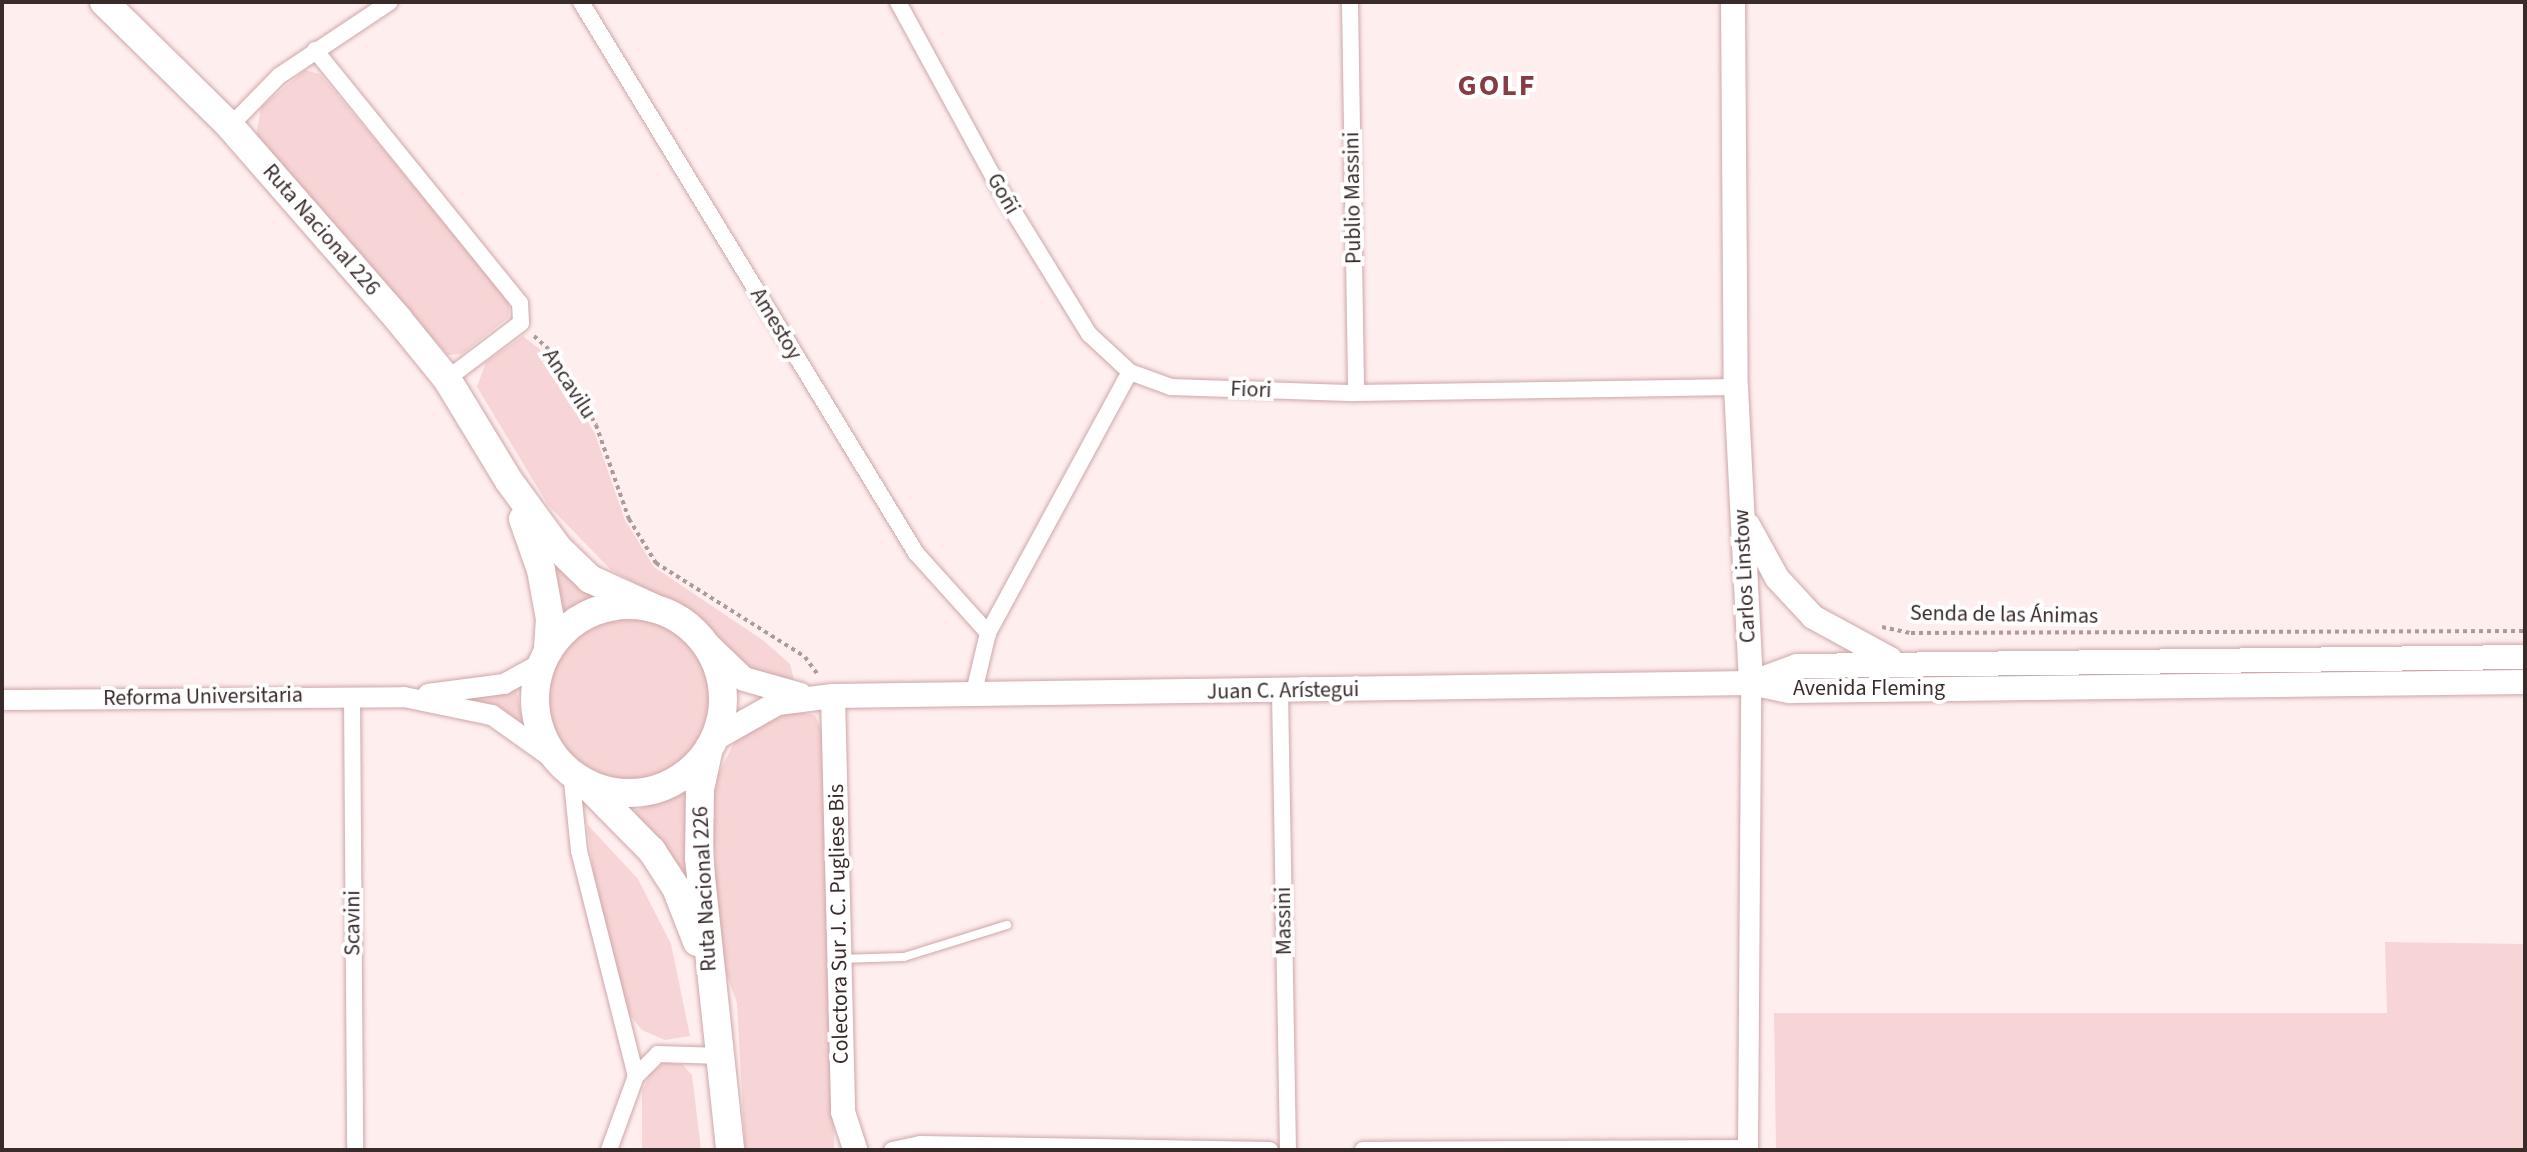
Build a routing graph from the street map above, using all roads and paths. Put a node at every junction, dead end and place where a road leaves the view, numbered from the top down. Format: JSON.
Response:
{"nodes":[{"id":1,"x":104,"y":2,"type":"edge"},
{"id":2,"x":390,"y":2,"type":"edge"},
{"id":3,"x":581,"y":2,"type":"edge"},
{"id":4,"x":898,"y":2,"type":"edge"},
{"id":5,"x":1350,"y":2,"type":"edge"},
{"id":6,"x":1733,"y":2,"type":"edge"},
{"id":7,"x":315,"y":50,"type":"junction"},
{"id":8,"x":230,"y":126,"type":"junction"},
{"id":9,"x":521,"y":323,"type":"junction"},
{"id":10,"x":1130,"y":372,"type":"junction"},
{"id":11,"x":447,"y":379,"type":"junction"},
{"id":12,"x":1736,"y":387,"type":"junction"},
{"id":13,"x":1356,"y":393,"type":"junction"},
{"id":14,"x":509,"y":481,"type":"junction"},
{"id":15,"x":1742,"y":512,"type":"junction"},
{"id":16,"x":654,"y":608,"type":"junction"},
{"id":17,"x":1874,"y":625,"type":"dead end"},
{"id":18,"x":2525,"y":631,"type":"edge"},
{"id":19,"x":988,"y":633,"type":"junction"},
{"id":20,"x":699,"y":636,"type":"junction"},
{"id":21,"x":545,"y":657,"type":"junction"},
{"id":22,"x":2525,"y":657,"type":"edge"},
{"id":23,"x":1916,"y":665,"type":"junction"},
{"id":24,"x":2525,"y":682,"type":"edge"},
{"id":25,"x":1751,"y":683,"type":"junction"},
{"id":26,"x":1280,"y":692,"type":"junction"},
{"id":27,"x":352,"y":696,"type":"junction"},
{"id":28,"x":824,"y":696,"type":"junction"},
{"id":29,"x":973,"y":696,"type":"junction"},
{"id":30,"x":404,"y":697,"type":"junction"},
{"id":31,"x":2,"y":700,"type":"edge"},
{"id":32,"x":712,"y":743,"type":"junction"},
{"id":33,"x":572,"y":772,"type":"junction"},
{"id":34,"x":1007,"y":925,"type":"dead end"},
{"id":35,"x":839,"y":959,"type":"junction"},
{"id":36,"x":711,"y":984,"type":"junction"},
{"id":37,"x":721,"y":1056,"type":"junction"},
{"id":38,"x":636,"y":1076,"type":"junction"},
{"id":39,"x":1748,"y":1149,"type":"edge"},
{"id":40,"x":355,"y":1150,"type":"edge"},
{"id":41,"x":609,"y":1150,"type":"edge"},
{"id":42,"x":730,"y":1150,"type":"edge"},
{"id":43,"x":855,"y":1150,"type":"edge"},
{"id":44,"x":892,"y":1150,"type":"edge"},
{"id":45,"x":1270,"y":1150,"type":"edge"},
{"id":46,"x":1288,"y":1150,"type":"edge"},
{"id":47,"x":1363,"y":1150,"type":"edge"}],
"edges":[{"from":1,"to":8,"type":"highway","name":"Ruta Nacional 226"},
{"from":2,"to":7,"type":"street"},
{"from":3,"to":19,"type":"street","name":"Amestoy"},
{"from":4,"to":10,"type":"street","name":"Goñi"},
{"from":5,"to":13,"type":"street","name":"Publio Massini"},
{"from":6,"to":12,"type":"main road","name":"Carlos Linstow"},
{"from":7,"to":8,"type":"street"},
{"from":7,"to":9,"type":"street"},
{"from":8,"to":11,"type":"highway","name":"Ruta Nacional 226"},
{"from":9,"to":11,"type":"street"},
{"from":9,"to":28,"type":"path","name":"Ancavilu"},
{"from":10,"to":13,"type":"street","name":"Fiori"},
{"from":10,"to":19,"type":"street"},
{"from":11,"to":14,"type":"highway","name":"Ruta Nacional 226"},
{"from":12,"to":13,"type":"street","name":"Fiori"},
{"from":12,"to":15,"type":"main road","name":"Carlos Linstow"},
{"from":14,"to":16,"type":"highway","name":"Ruta Nacional 226"},
{"from":14,"to":21,"type":"highway","name":"Ruta Nacional 226"},
{"from":15,"to":23,"type":"main road"},
{"from":15,"to":25,"type":"main road","name":"Carlos Linstow"},
{"from":16,"to":20,"type":"highway","name":"Ruta Nacional 226"},
{"from":16,"to":21,"type":"highway"},
{"from":17,"to":18,"type":"path","name":"Senda de las Ánimas"},
{"from":19,"to":29,"type":"street"},
{"from":20,"to":28,"type":"main road","name":"Juan C. Arístegui"},
{"from":20,"to":32,"type":"highway","name":"Ruta Nacional 226"},
{"from":21,"to":30,"type":"street","name":"Reforma Universitaria"},
{"from":21,"to":33,"type":"highway","name":"Ruta Nacional 226"},
{"from":22,"to":23,"type":"main road","name":"Avenida Fleming"},
{"from":23,"to":25,"type":"main road","name":"Avenida Fleming"},
{"from":24,"to":25,"type":"main road","name":"Avenida Fleming"},
{"from":25,"to":26,"type":"main road","name":"Juan C. Arístegui"},
{"from":25,"to":39,"type":"street","name":"Carlos Linstow"},
{"from":26,"to":29,"type":"main road","name":"Juan C. Arístegui"},
{"from":26,"to":46,"type":"street","name":"Massini"},
{"from":27,"to":30,"type":"street","name":"Reforma Universitaria"},
{"from":27,"to":31,"type":"street","name":"Reforma Universitaria"},
{"from":27,"to":40,"type":"street","name":"Scavini"},
{"from":28,"to":29,"type":"main road","name":"Juan C. Arístegui"},
{"from":28,"to":32,"type":"main road","name":"Juan C. Arístegui"},
{"from":28,"to":35,"type":"main road","name":"Colectora Sur J. C. Pugliese Bis"},
{"from":30,"to":33,"type":"street","name":"Reforma Universitaria"},
{"from":32,"to":33,"type":"highway","name":"Ruta Nacional 226"},
{"from":32,"to":36,"type":"highway","name":"Ruta Nacional 226"},
{"from":33,"to":36,"type":"highway","name":"Ruta Nacional 226"},
{"from":33,"to":38,"type":"street"},
{"from":34,"to":35,"type":"lane"},
{"from":35,"to":43,"type":"main road","name":"Colectora Sur J. C. Pugliese Bis"},
{"from":36,"to":37,"type":"highway","name":"Ruta Nacional 226"},
{"from":37,"to":38,"type":"street"},
{"from":37,"to":42,"type":"highway","name":"Ruta Nacional 226"},
{"from":38,"to":41,"type":"street"},
{"from":39,"to":47,"type":"street"},
{"from":44,"to":45,"type":"street"}]}
